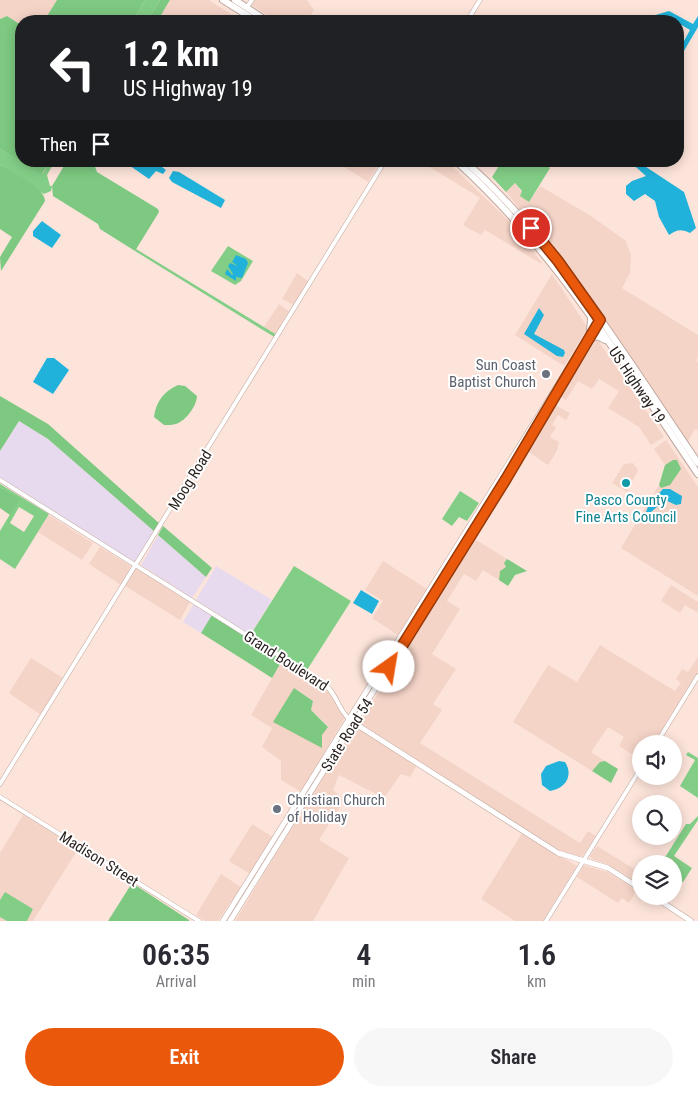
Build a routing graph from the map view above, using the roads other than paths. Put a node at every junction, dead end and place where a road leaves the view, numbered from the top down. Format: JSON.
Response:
{"nodes":[{"id":1,"x":223,"y":0,"type":"edge"},
{"id":2,"x":235,"y":0,"type":"edge"},
{"id":3,"x":252,"y":0,"type":"edge"},
{"id":4,"x":480,"y":0,"type":"edge"},
{"id":5,"x":245,"y":6,"type":"edge"},
{"id":6,"x":259,"y":15,"type":"edge"},
{"id":7,"x":471,"y":15,"type":"edge"},
{"id":8,"x":381,"y":167,"type":"edge"},
{"id":9,"x":463,"y":167,"type":"edge"},
{"id":10,"x":471,"y":167,"type":"edge"},
{"id":11,"x":506,"y":205,"type":"junction"},
{"id":12,"x":591,"y":318,"type":"junction"},
{"id":13,"x":598,"y":324,"type":"junction"},
{"id":14,"x":590,"y":335,"type":"junction"},
{"id":15,"x":606,"y":341,"type":"junction"},
{"id":16,"x":564,"y":372,"type":"junction"},
{"id":17,"x":557,"y":395,"type":"junction"},
{"id":18,"x":548,"y":398,"type":"junction"},
{"id":19,"x":649,"y":402,"type":"junction"},
{"id":20,"x":541,"y":420,"type":"junction"},
{"id":21,"x":530,"y":429,"type":"junction"},
{"id":22,"x":678,"y":433,"type":"junction"},
{"id":23,"x":522,"y":452,"type":"junction"},
{"id":24,"x":515,"y":453,"type":"junction"},
{"id":25,"x":698,"y":463,"type":"edge"},
{"id":26,"x":697,"y":472,"type":"edge"},
{"id":27,"x":499,"y":479,"type":"junction"},
{"id":28,"x":506,"y":479,"type":"junction"},
{"id":29,"x":0,"y":480,"type":"edge"},
{"id":30,"x":486,"y":511,"type":"junction"},
{"id":31,"x":136,"y":566,"type":"junction"},
{"id":32,"x":418,"y":609,"type":"junction"},
{"id":33,"x":406,"y":640,"type":"junction"},
{"id":34,"x":393,"y":650,"type":"junction"},
{"id":35,"x":698,"y":676,"type":"edge"},
{"id":36,"x":379,"y":683,"type":"junction"},
{"id":37,"x":351,"y":721,"type":"junction"},
{"id":38,"x":662,"y":735,"type":"edge"},
{"id":39,"x":323,"y":762,"type":"junction"},
{"id":40,"x":632,"y":782,"type":"edge"},
{"id":41,"x":0,"y":784,"type":"edge"},
{"id":42,"x":314,"y":787,"type":"junction"},
{"id":43,"x":307,"y":788,"type":"junction"},
{"id":44,"x":0,"y":797,"type":"edge"},
{"id":45,"x":300,"y":809,"type":"junction"},
{"id":46,"x":583,"y":861,"type":"junction"},
{"id":47,"x":632,"y":883,"type":"edge"},
{"id":48,"x":240,"y":894,"type":"junction"},
{"id":49,"x":667,"y":905,"type":"edge"},
{"id":50,"x":199,"y":921,"type":"edge"},
{"id":51,"x":223,"y":921,"type":"edge"},
{"id":52,"x":229,"y":921,"type":"edge"},
{"id":53,"x":546,"y":921,"type":"edge"},
{"id":54,"x":692,"y":921,"type":"edge"}],
"edges":[{"from":1,"to":5,"type":"highway"},
{"from":2,"to":5,"type":"highway"},
{"from":3,"to":5,"type":"street"},
{"from":4,"to":7,"type":"street"},
{"from":5,"to":6,"type":"highway"},
{"from":8,"to":31,"type":"street","name":"Moog Road"},
{"from":9,"to":11,"type":"highway","name":"US Highway 19"},
{"from":10,"to":11,"type":"highway","name":"US Highway 19"},
{"from":11,"to":12,"type":"highway","name":"US Highway 19"},
{"from":11,"to":13,"type":"highway","name":"US Highway 19"},
{"from":12,"to":13,"type":"highway","name":"US Highway 19"},
{"from":12,"to":14,"type":"highway"},
{"from":13,"to":14,"type":"main road","name":"State Road 54"},
{"from":13,"to":15,"type":"highway","name":"US Highway 19"},
{"from":13,"to":22,"type":"highway","name":"US Highway 19"},
{"from":14,"to":15,"type":"highway"},
{"from":14,"to":16,"type":"main road","name":"State Road 54"},
{"from":14,"to":17,"type":"main road","name":"State Road 54"},
{"from":15,"to":19,"type":"highway","name":"US Highway 19"},
{"from":16,"to":17,"type":"main road"},
{"from":16,"to":18,"type":"main road","name":"State Road 54"},
{"from":17,"to":20,"type":"main road","name":"State Road 54"},
{"from":18,"to":20,"type":"main road"},
{"from":18,"to":21,"type":"main road","name":"State Road 54"},
{"from":19,"to":22,"type":"highway"},
{"from":19,"to":26,"type":"highway","name":"US Highway 19"},
{"from":20,"to":23,"type":"main road","name":"State Road 54"},
{"from":21,"to":23,"type":"main road"},
{"from":21,"to":24,"type":"main road","name":"State Road 54"},
{"from":22,"to":25,"type":"highway","name":"US Highway 19"},
{"from":23,"to":28,"type":"main road","name":"State Road 54"},
{"from":24,"to":27,"type":"main road","name":"State Road 54"},
{"from":24,"to":28,"type":"main road"},
{"from":27,"to":30,"type":"main road"},
{"from":27,"to":32,"type":"main road","name":"State Road 54"},
{"from":28,"to":30,"type":"main road","name":"State Road 54"},
{"from":29,"to":31,"type":"street","name":"Grand Boulevard"},
{"from":30,"to":33,"type":"main road","name":"State Road 54"},
{"from":31,"to":37,"type":"street","name":"Grand Boulevard"},
{"from":31,"to":41,"type":"street","name":"Moog Road"},
{"from":32,"to":33,"type":"main road"},
{"from":32,"to":34,"type":"main road","name":"State Road 54"},
{"from":33,"to":36,"type":"main road","name":"State Road 54"},
{"from":34,"to":36,"type":"main road"},
{"from":34,"to":37,"type":"main road","name":"State Road 54"},
{"from":35,"to":38,"type":"street"},
{"from":36,"to":37,"type":"main road","name":"State Road 54"},
{"from":37,"to":39,"type":"main road","name":"State Road 54"},
{"from":37,"to":42,"type":"main road","name":"State Road 54"},
{"from":37,"to":46,"type":"main road","name":"Grand Boulevard"},
{"from":39,"to":42,"type":"main road"},
{"from":39,"to":43,"type":"main road","name":"State Road 54"},
{"from":40,"to":46,"type":"street"},
{"from":42,"to":45,"type":"main road","name":"State Road 54"},
{"from":43,"to":45,"type":"main road"},
{"from":43,"to":48,"type":"main road","name":"State Road 54"},
{"from":44,"to":50,"type":"street","name":"Madison Street"},
{"from":45,"to":52,"type":"main road","name":"State Road 54"},
{"from":46,"to":47,"type":"main road","name":"Grand Boulevard"},
{"from":46,"to":53,"type":"street"},
{"from":48,"to":51,"type":"main road","name":"State Road 54"},
{"from":48,"to":52,"type":"main road"},
{"from":49,"to":54,"type":"main road"}]}
